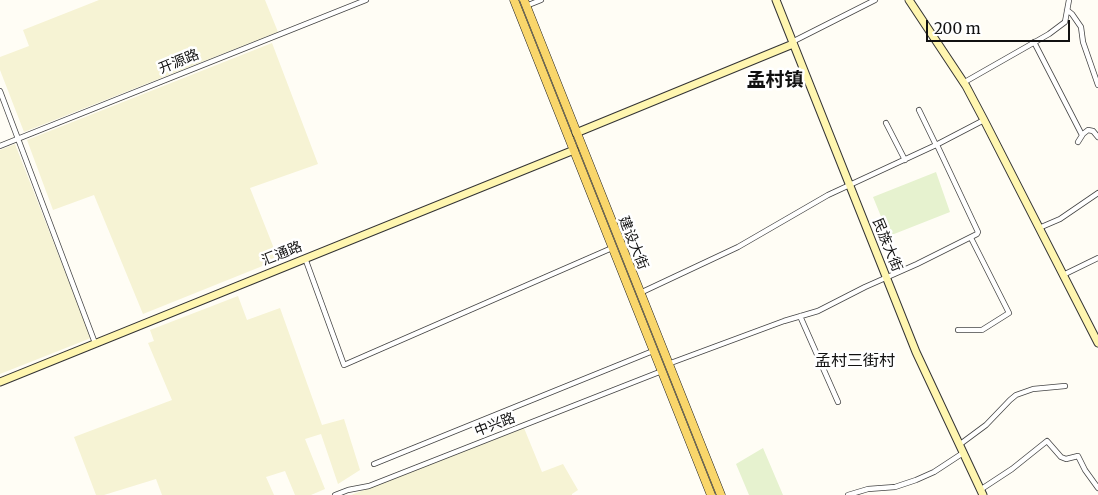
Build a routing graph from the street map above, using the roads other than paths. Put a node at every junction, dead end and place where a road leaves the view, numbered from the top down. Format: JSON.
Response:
{"nodes":[{"id":1,"x":366,"y":0,"type":"edge"},
{"id":2,"x":514,"y":0,"type":"edge"},
{"id":3,"x":541,"y":0,"type":"edge"},
{"id":4,"x":776,"y":0,"type":"edge"},
{"id":5,"x":875,"y":0,"type":"edge"},
{"id":6,"x":909,"y":0,"type":"edge"},
{"id":7,"x":1069,"y":0,"type":"edge"},
{"id":8,"x":356,"y":2,"type":"edge"},
{"id":9,"x":525,"y":3,"type":"edge"},
{"id":10,"x":1067,"y":10,"type":"junction"},
{"id":11,"x":1034,"y":42,"type":"junction"},
{"id":12,"x":793,"y":43,"type":"junction"},
{"id":13,"x":963,"y":83,"type":"junction"},
{"id":14,"x":1098,"y":85,"type":"edge"},
{"id":15,"x":0,"y":91,"type":"edge"},
{"id":16,"x":919,"y":110,"type":"dead end"},
{"id":17,"x":984,"y":120,"type":"junction"},
{"id":18,"x":886,"y":123,"type":"dead end"},
{"id":19,"x":576,"y":133,"type":"junction"},
{"id":20,"x":1082,"y":135,"type":"junction"},
{"id":21,"x":1098,"y":137,"type":"edge"},
{"id":22,"x":18,"y":138,"type":"junction"},
{"id":23,"x":1078,"y":142,"type":"dead end"},
{"id":24,"x":936,"y":145,"type":"junction"},
{"id":25,"x":0,"y":146,"type":"edge"},
{"id":26,"x":574,"y":150,"type":"junction"},
{"id":27,"x":905,"y":160,"type":"junction"},
{"id":28,"x":849,"y":185,"type":"junction"},
{"id":29,"x":1098,"y":193,"type":"edge"},
{"id":30,"x":1040,"y":228,"type":"junction"},
{"id":31,"x":971,"y":238,"type":"junction"},
{"id":32,"x":612,"y":248,"type":"junction"},
{"id":33,"x":306,"y":258,"type":"junction"},
{"id":34,"x":1098,"y":258,"type":"edge"},
{"id":35,"x":1063,"y":275,"type":"junction"},
{"id":36,"x":886,"y":277,"type":"junction"},
{"id":37,"x":640,"y":293,"type":"junction"},
{"id":38,"x":800,"y":316,"type":"junction"},
{"id":39,"x":958,"y":330,"type":"dead end"},
{"id":40,"x":95,"y":343,"type":"junction"},
{"id":41,"x":1098,"y":343,"type":"edge"},
{"id":42,"x":654,"y":351,"type":"junction"},
{"id":43,"x":668,"y":364,"type":"junction"},
{"id":44,"x":662,"y":371,"type":"junction"},
{"id":45,"x":0,"y":382,"type":"edge"},
{"id":46,"x":1065,"y":386,"type":"dead end"},
{"id":47,"x":838,"y":402,"type":"dead end"},
{"id":48,"x":959,"y":446,"type":"junction"},
{"id":49,"x":963,"y":453,"type":"junction"},
{"id":50,"x":374,"y":464,"type":"dead end"},
{"id":51,"x":887,"y":487,"type":"junction"},
{"id":52,"x":1098,"y":488,"type":"edge"},
{"id":53,"x":982,"y":493,"type":"edge"},
{"id":54,"x":709,"y":494,"type":"edge"},
{"id":55,"x":889,"y":494,"type":"dead end"},
{"id":56,"x":335,"y":495,"type":"edge"},
{"id":57,"x":721,"y":495,"type":"edge"},
{"id":58,"x":848,"y":495,"type":"edge"}],
"edges":[{"from":1,"to":8,"type":"street","name":"开源路"},
{"from":2,"to":26,"type":"main road","name":"建设大街"},
{"from":3,"to":9,"type":"street"},
{"from":4,"to":12,"type":"street","name":"民族大街"},
{"from":5,"to":12,"type":"street"},
{"from":6,"to":13,"type":"street"},
{"from":7,"to":10,"type":"street"},
{"from":8,"to":22,"type":"street","name":"开源路"},
{"from":9,"to":19,"type":"main road","name":"建设大街"},
{"from":10,"to":11,"type":"street"},
{"from":10,"to":14,"type":"street"},
{"from":11,"to":13,"type":"street"},
{"from":11,"to":20,"type":"street"},
{"from":12,"to":19,"type":"street"},
{"from":12,"to":28,"type":"street","name":"民族大街"},
{"from":13,"to":17,"type":"street"},
{"from":15,"to":22,"type":"street"},
{"from":16,"to":24,"type":"street"},
{"from":17,"to":24,"type":"street"},
{"from":17,"to":30,"type":"street"},
{"from":18,"to":27,"type":"street"},
{"from":19,"to":37,"type":"main road","name":"建设大街"},
{"from":20,"to":21,"type":"street"},
{"from":20,"to":23,"type":"street"},
{"from":22,"to":25,"type":"street","name":"开源路"},
{"from":22,"to":40,"type":"street"},
{"from":24,"to":27,"type":"street"},
{"from":24,"to":31,"type":"street"},
{"from":26,"to":32,"type":"main road","name":"建设大街"},
{"from":26,"to":33,"type":"street","name":"汇通路"},
{"from":27,"to":28,"type":"street"},
{"from":28,"to":36,"type":"street","name":"民族大街"},
{"from":28,"to":37,"type":"street"},
{"from":29,"to":30,"type":"street"},
{"from":30,"to":35,"type":"street"},
{"from":31,"to":36,"type":"street"},
{"from":31,"to":39,"type":"street"},
{"from":32,"to":33,"type":"street"},
{"from":32,"to":42,"type":"main road","name":"建设大街"},
{"from":33,"to":40,"type":"street","name":"汇通路"},
{"from":34,"to":35,"type":"street"},
{"from":35,"to":41,"type":"street"},
{"from":36,"to":38,"type":"street"},
{"from":36,"to":48,"type":"street","name":"民族大街"},
{"from":37,"to":43,"type":"main road","name":"建设大街"},
{"from":38,"to":43,"type":"street"},
{"from":38,"to":47,"type":"street"},
{"from":40,"to":45,"type":"street","name":"汇通路"},
{"from":42,"to":44,"type":"main road","name":"建设大街"},
{"from":42,"to":50,"type":"street"},
{"from":43,"to":57,"type":"main road","name":"建设大街"},
{"from":44,"to":54,"type":"main road","name":"建设大街"},
{"from":44,"to":56,"type":"street","name":"中兴路"},
{"from":46,"to":48,"type":"street"},
{"from":48,"to":49,"type":"street","name":"民族大街"},
{"from":49,"to":51,"type":"street"},
{"from":49,"to":53,"type":"street","name":"民族大街"},
{"from":51,"to":55,"type":"street"},
{"from":51,"to":58,"type":"street"},
{"from":52,"to":53,"type":"street"}]}
